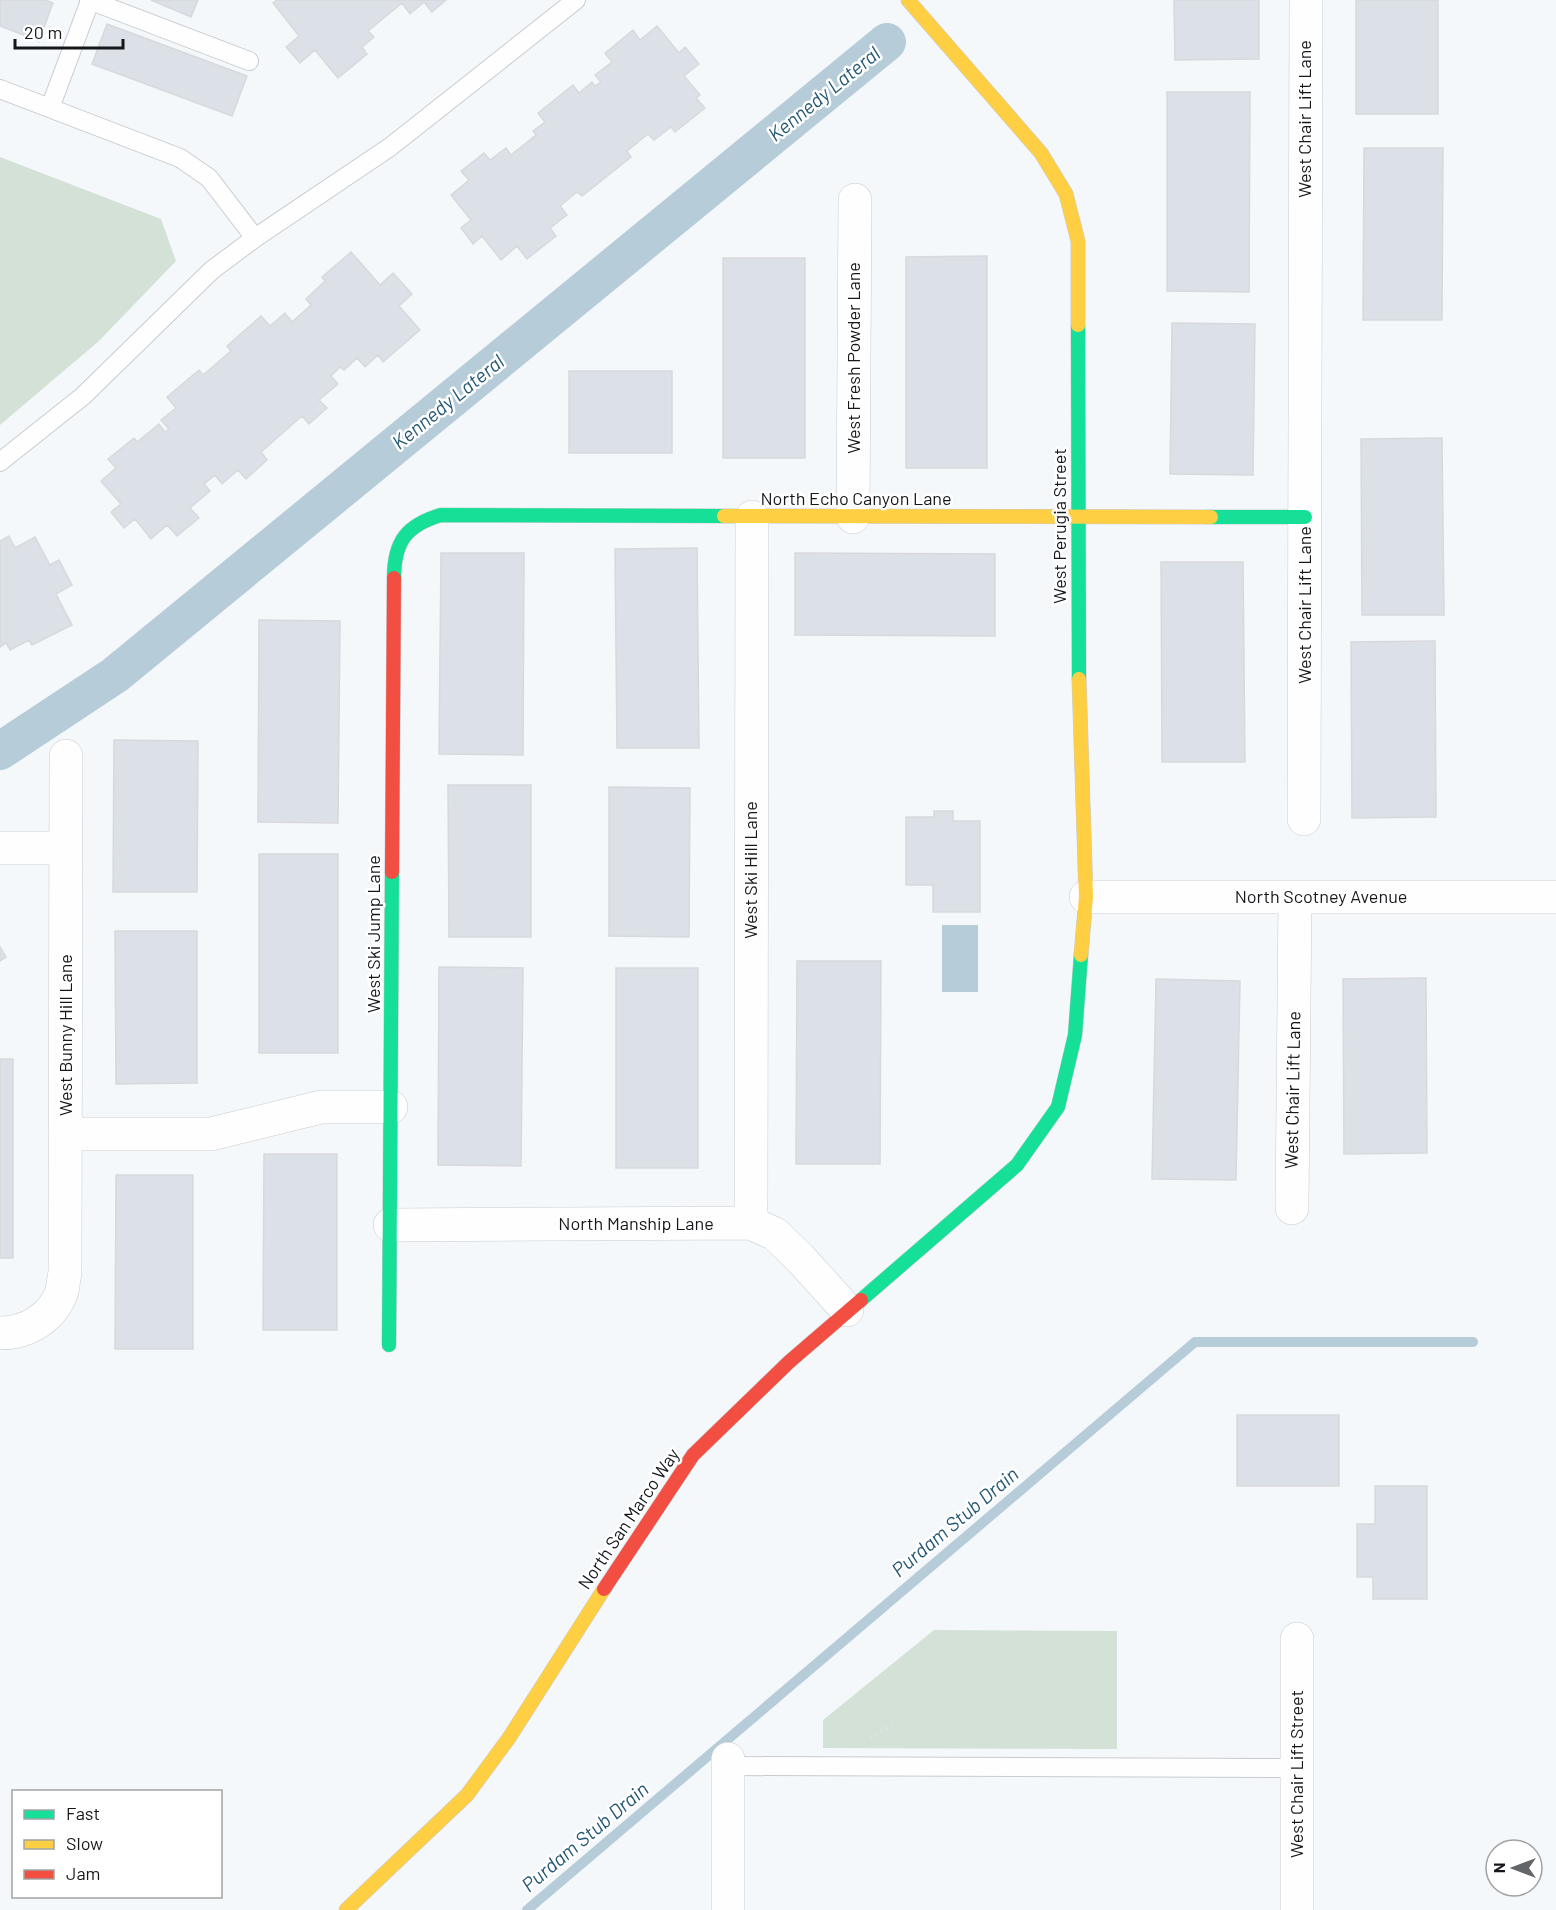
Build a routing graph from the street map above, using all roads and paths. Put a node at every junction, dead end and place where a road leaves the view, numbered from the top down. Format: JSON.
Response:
{"nodes":[{"id":1,"x":89,"y":0,"type":"edge"},
{"id":2,"x":576,"y":0,"type":"edge"},
{"id":3,"x":908,"y":0,"type":"edge"},
{"id":4,"x":1306,"y":0,"type":"edge"},
{"id":5,"x":249,"y":61,"type":"dead end"},
{"id":6,"x":0,"y":89,"type":"edge"},
{"id":7,"x":50,"y":108,"type":"junction"},
{"id":8,"x":855,"y":200,"type":"dead end"},
{"id":9,"x":255,"y":238,"type":"junction"},
{"id":10,"x":0,"y":462,"type":"edge"},
{"id":11,"x":752,"y":517,"type":"junction"},
{"id":12,"x":853,"y":517,"type":"junction"},
{"id":13,"x":1078,"y":517,"type":"junction"},
{"id":14,"x":1305,"y":517,"type":"junction"},
{"id":15,"x":410,"y":527,"type":"joint"},
{"id":16,"x":66,"y":756,"type":"dead end"},
{"id":17,"x":1304,"y":819,"type":"dead end"},
{"id":18,"x":0,"y":848,"type":"edge"},
{"id":19,"x":66,"y":848,"type":"junction"},
{"id":20,"x":1086,"y":897,"type":"junction"},
{"id":21,"x":1295,"y":897,"type":"junction"},
{"id":22,"x":1556,"y":897,"type":"edge"},
{"id":23,"x":391,"y":1107,"type":"junction"},
{"id":24,"x":1058,"y":1107,"type":"joint"},
{"id":25,"x":65,"y":1134,"type":"junction"},
{"id":26,"x":1292,"y":1208,"type":"dead end"},
{"id":27,"x":750,"y":1223,"type":"junction"},
{"id":28,"x":390,"y":1225,"type":"junction"},
{"id":29,"x":847,"y":1310,"type":"junction"},
{"id":30,"x":0,"y":1333,"type":"edge"},
{"id":31,"x":389,"y":1345,"type":"dead end"},
{"id":32,"x":1297,"y":1639,"type":"dead end"},
{"id":33,"x":728,"y":1763,"type":"joint"},
{"id":34,"x":1297,"y":1768,"type":"junction"},
{"id":35,"x":346,"y":1910,"type":"edge"},
{"id":36,"x":728,"y":1910,"type":"edge"},
{"id":37,"x":1297,"y":1910,"type":"edge"}],
"edges":[{"from":1,"to":5,"type":"lane"},
{"from":1,"to":7,"type":"lane"},
{"from":2,"to":9,"type":"lane"},
{"from":3,"to":13,"type":"street","name":"West Perugia Street"},
{"from":4,"to":14,"type":"street","name":"West Chair Lift Lane"},
{"from":6,"to":7,"type":"lane"},
{"from":7,"to":9,"type":"lane"},
{"from":8,"to":12,"type":"street","name":"West Fresh Powder Lane"},
{"from":9,"to":10,"type":"lane"},
{"from":11,"to":12,"type":"street","name":"North Echo Canyon Lane"},
{"from":11,"to":15,"type":"street","name":"North Echo Canyon Lane"},
{"from":11,"to":27,"type":"street","name":"West Ski Hill Lane"},
{"from":12,"to":13,"type":"street","name":"North Echo Canyon Lane"},
{"from":13,"to":14,"type":"street","name":"North Echo Canyon Lane"},
{"from":13,"to":20,"type":"street","name":"West Perugia Street"},
{"from":14,"to":17,"type":"street","name":"West Chair Lift Lane"},
{"from":15,"to":23,"type":"street","name":"West Ski Jump Lane"},
{"from":16,"to":19,"type":"street","name":"West Bunny Hill Lane"},
{"from":18,"to":19,"type":"street"},
{"from":19,"to":25,"type":"street","name":"West Bunny Hill Lane"},
{"from":20,"to":21,"type":"street","name":"North Scotney Avenue"},
{"from":20,"to":24,"type":"street","name":"West Perugia Street"},
{"from":21,"to":22,"type":"street","name":"North Scotney Avenue"},
{"from":21,"to":26,"type":"street","name":"West Chair Lift Lane"},
{"from":23,"to":25,"type":"street"},
{"from":23,"to":28,"type":"street","name":"West Ski Jump Lane"},
{"from":24,"to":29,"type":"street","name":"North San Marco Way"},
{"from":25,"to":30,"type":"street","name":"West Bunny Hill Lane"},
{"from":27,"to":28,"type":"street","name":"North Manship Lane"},
{"from":27,"to":29,"type":"street","name":"North Manship Lane"},
{"from":28,"to":31,"type":"street","name":"West Ski Jump Lane"},
{"from":29,"to":35,"type":"street","name":"North San Marco Way"},
{"from":32,"to":34,"type":"street","name":"West Chair Lift Street"},
{"from":33,"to":34,"type":"lane"},
{"from":33,"to":36,"type":"street"},
{"from":34,"to":37,"type":"street","name":"West Chair Lift Street"}]}
